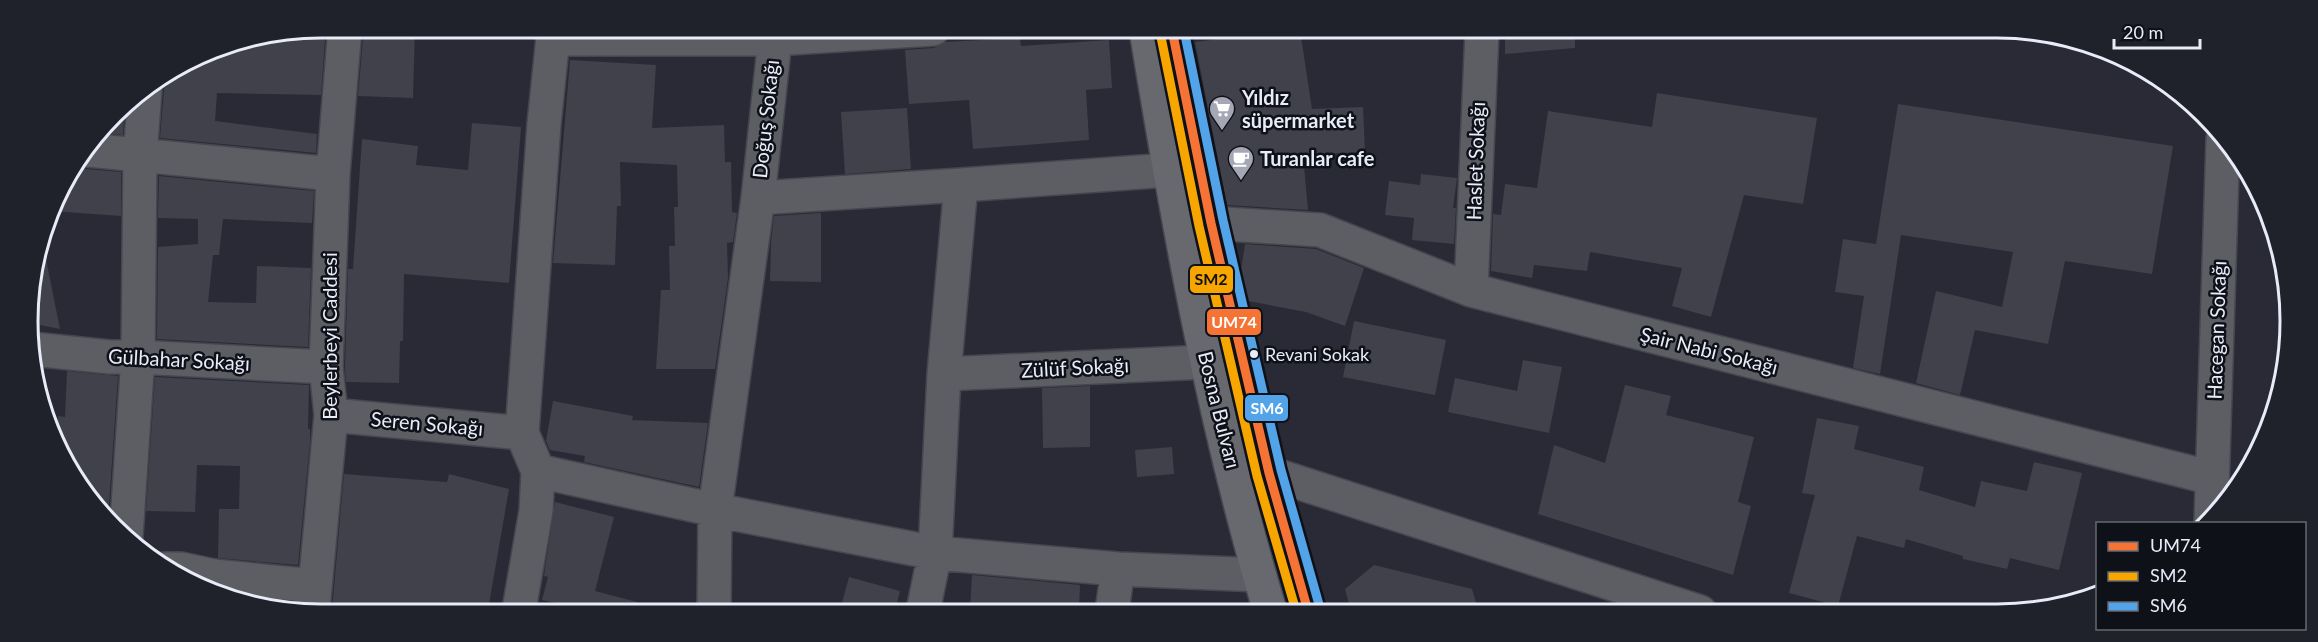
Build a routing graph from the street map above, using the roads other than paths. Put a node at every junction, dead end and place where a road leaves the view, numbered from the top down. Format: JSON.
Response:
{"nodes":[{"id":1,"x":344,"y":38,"type":"edge"},
{"id":2,"x":554,"y":38,"type":"edge"},
{"id":3,"x":731,"y":38,"type":"edge"},
{"id":4,"x":791,"y":38,"type":"edge"},
{"id":5,"x":1147,"y":38,"type":"edge"},
{"id":6,"x":1174,"y":38,"type":"edge"},
{"id":7,"x":1482,"y":38,"type":"edge"},
{"id":8,"x":775,"y":39,"type":"junction"},
{"id":9,"x":144,"y":99,"type":"edge"},
{"id":10,"x":2223,"y":149,"type":"edge"},
{"id":11,"x":94,"y":151,"type":"edge"},
{"id":12,"x":140,"y":157,"type":"junction"},
{"id":13,"x":1169,"y":170,"type":"junction"},
{"id":14,"x":333,"y":174,"type":"junction"},
{"id":15,"x":961,"y":185,"type":"junction"},
{"id":16,"x":758,"y":198,"type":"junction"},
{"id":17,"x":1211,"y":223,"type":"junction"},
{"id":18,"x":1471,"y":291,"type":"junction"},
{"id":19,"x":39,"y":350,"type":"edge"},
{"id":20,"x":138,"y":357,"type":"junction"},
{"id":21,"x":1206,"y":362,"type":"junction"},
{"id":22,"x":326,"y":367,"type":"junction"},
{"id":23,"x":944,"y":374,"type":"junction"},
{"id":24,"x":331,"y":415,"type":"junction"},
{"id":25,"x":522,"y":434,"type":"junction"},
{"id":26,"x":538,"y":471,"type":"junction"},
{"id":27,"x":1269,"y":473,"type":"junction"},
{"id":28,"x":2212,"y":478,"type":"junction"},
{"id":29,"x":2211,"y":506,"type":"edge"},
{"id":30,"x":715,"y":510,"type":"junction"},
{"id":31,"x":126,"y":525,"type":"edge"},
{"id":32,"x":936,"y":553,"type":"junction"},
{"id":33,"x":1118,"y":569,"type":"junction"},
{"id":34,"x":187,"y":571,"type":"edge"},
{"id":35,"x":1259,"y":575,"type":"junction"},
{"id":36,"x":311,"y":604,"type":"edge"},
{"id":37,"x":313,"y":604,"type":"edge"},
{"id":38,"x":520,"y":604,"type":"edge"},
{"id":39,"x":714,"y":604,"type":"edge"},
{"id":40,"x":924,"y":604,"type":"edge"},
{"id":41,"x":1113,"y":604,"type":"edge"},
{"id":42,"x":1268,"y":604,"type":"edge"},
{"id":43,"x":1306,"y":604,"type":"edge"},
{"id":44,"x":1675,"y":604,"type":"edge"}],
"edges":[{"from":1,"to":14,"type":"street","name":"Beylerbeyi Caddesi"},
{"from":2,"to":25,"type":"street"},
{"from":3,"to":8,"type":"street"},
{"from":4,"to":8,"type":"street"},
{"from":5,"to":13,"type":"main road","name":"Bosna Bulvarı"},
{"from":6,"to":17,"type":"main road","name":"Bosna Bulvarı"},
{"from":7,"to":18,"type":"street","name":"Haslet Sokağı"},
{"from":8,"to":16,"type":"street","name":"Doğuş Sokağı"},
{"from":9,"to":12,"type":"street"},
{"from":10,"to":28,"type":"street","name":"Hacegan Sokağı"},
{"from":11,"to":12,"type":"street"},
{"from":12,"to":14,"type":"street"},
{"from":12,"to":20,"type":"street"},
{"from":13,"to":15,"type":"street"},
{"from":13,"to":21,"type":"main road","name":"Bosna Bulvarı"},
{"from":14,"to":22,"type":"street","name":"Beylerbeyi Caddesi"},
{"from":15,"to":16,"type":"street"},
{"from":15,"to":23,"type":"street"},
{"from":16,"to":30,"type":"street","name":"Doğuş Sokağı"},
{"from":17,"to":18,"type":"street","name":"Şair Nabi Sokağı"},
{"from":17,"to":27,"type":"main road","name":"Bosna Bulvarı"},
{"from":18,"to":28,"type":"street","name":"Şair Nabi Sokağı"},
{"from":19,"to":20,"type":"street","name":"Gülbahar Sokağı"},
{"from":20,"to":22,"type":"street","name":"Gülbahar Sokağı"},
{"from":20,"to":31,"type":"street"},
{"from":21,"to":23,"type":"street","name":"Zülüf Sokağı"},
{"from":21,"to":35,"type":"main road","name":"Bosna Bulvarı"},
{"from":22,"to":24,"type":"street","name":"Beylerbeyi Caddesi"},
{"from":23,"to":32,"type":"street"},
{"from":24,"to":25,"type":"street","name":"Seren Sokağı"},
{"from":24,"to":37,"type":"street","name":"Beylerbeyi Caddesi"},
{"from":25,"to":26,"type":"street"},
{"from":26,"to":30,"type":"street"},
{"from":26,"to":38,"type":"street"},
{"from":27,"to":43,"type":"main road","name":"Bosna Bulvarı"},
{"from":27,"to":44,"type":"street"},
{"from":28,"to":29,"type":"street","name":"Hacegan Sokağı"},
{"from":30,"to":32,"type":"street"},
{"from":30,"to":39,"type":"street","name":"Doğuş Sokağı"},
{"from":32,"to":33,"type":"street"},
{"from":32,"to":40,"type":"street"},
{"from":33,"to":35,"type":"street"},
{"from":33,"to":41,"type":"street"},
{"from":34,"to":36,"type":"street"},
{"from":35,"to":42,"type":"main road","name":"Bosna Bulvarı"}]}
